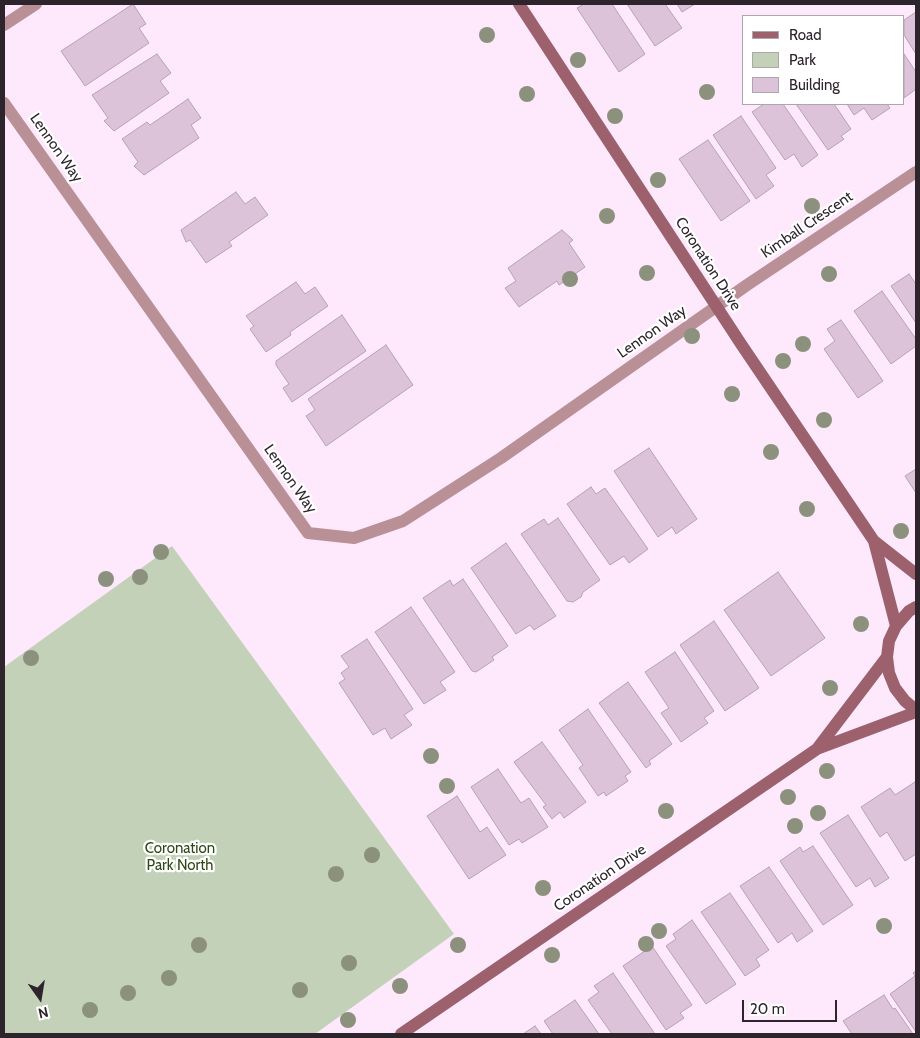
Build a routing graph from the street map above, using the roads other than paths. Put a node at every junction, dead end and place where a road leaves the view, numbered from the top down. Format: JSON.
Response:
{"nodes":[{"id":1,"x":36,"y":4,"type":"edge"},
{"id":2,"x":519,"y":4,"type":"edge"},
{"id":3,"x":4,"y":25,"type":"edge"},
{"id":4,"x":4,"y":103,"type":"edge"},
{"id":5,"x":916,"y":172,"type":"edge"},
{"id":6,"x":717,"y":307,"type":"junction"},
{"id":7,"x":874,"y":541,"type":"junction"},
{"id":8,"x":916,"y":574,"type":"edge"},
{"id":9,"x":916,"y":607,"type":"edge"},
{"id":10,"x":896,"y":626,"type":"junction"},
{"id":11,"x":887,"y":657,"type":"junction"},
{"id":12,"x":916,"y":711,"type":"edge"},
{"id":13,"x":817,"y":749,"type":"junction"},
{"id":14,"x":401,"y":1034,"type":"edge"}],
"edges":[{"from":1,"to":3,"type":"street"},
{"from":2,"to":6,"type":"street","name":"Coronation Drive"},
{"from":4,"to":6,"type":"street","name":"Lennon Way"},
{"from":5,"to":6,"type":"street","name":"Kimball Crescent"},
{"from":6,"to":7,"type":"street","name":"Coronation Drive"},
{"from":7,"to":8,"type":"street","name":"Coronation Drive"},
{"from":7,"to":10,"type":"street","name":"Coronation Drive"},
{"from":9,"to":10,"type":"street"},
{"from":10,"to":11,"type":"street"},
{"from":11,"to":12,"type":"street"},
{"from":11,"to":13,"type":"street","name":"Coronation Drive"},
{"from":12,"to":13,"type":"street","name":"Coronation Drive"},
{"from":13,"to":14,"type":"street","name":"Coronation Drive"}]}
